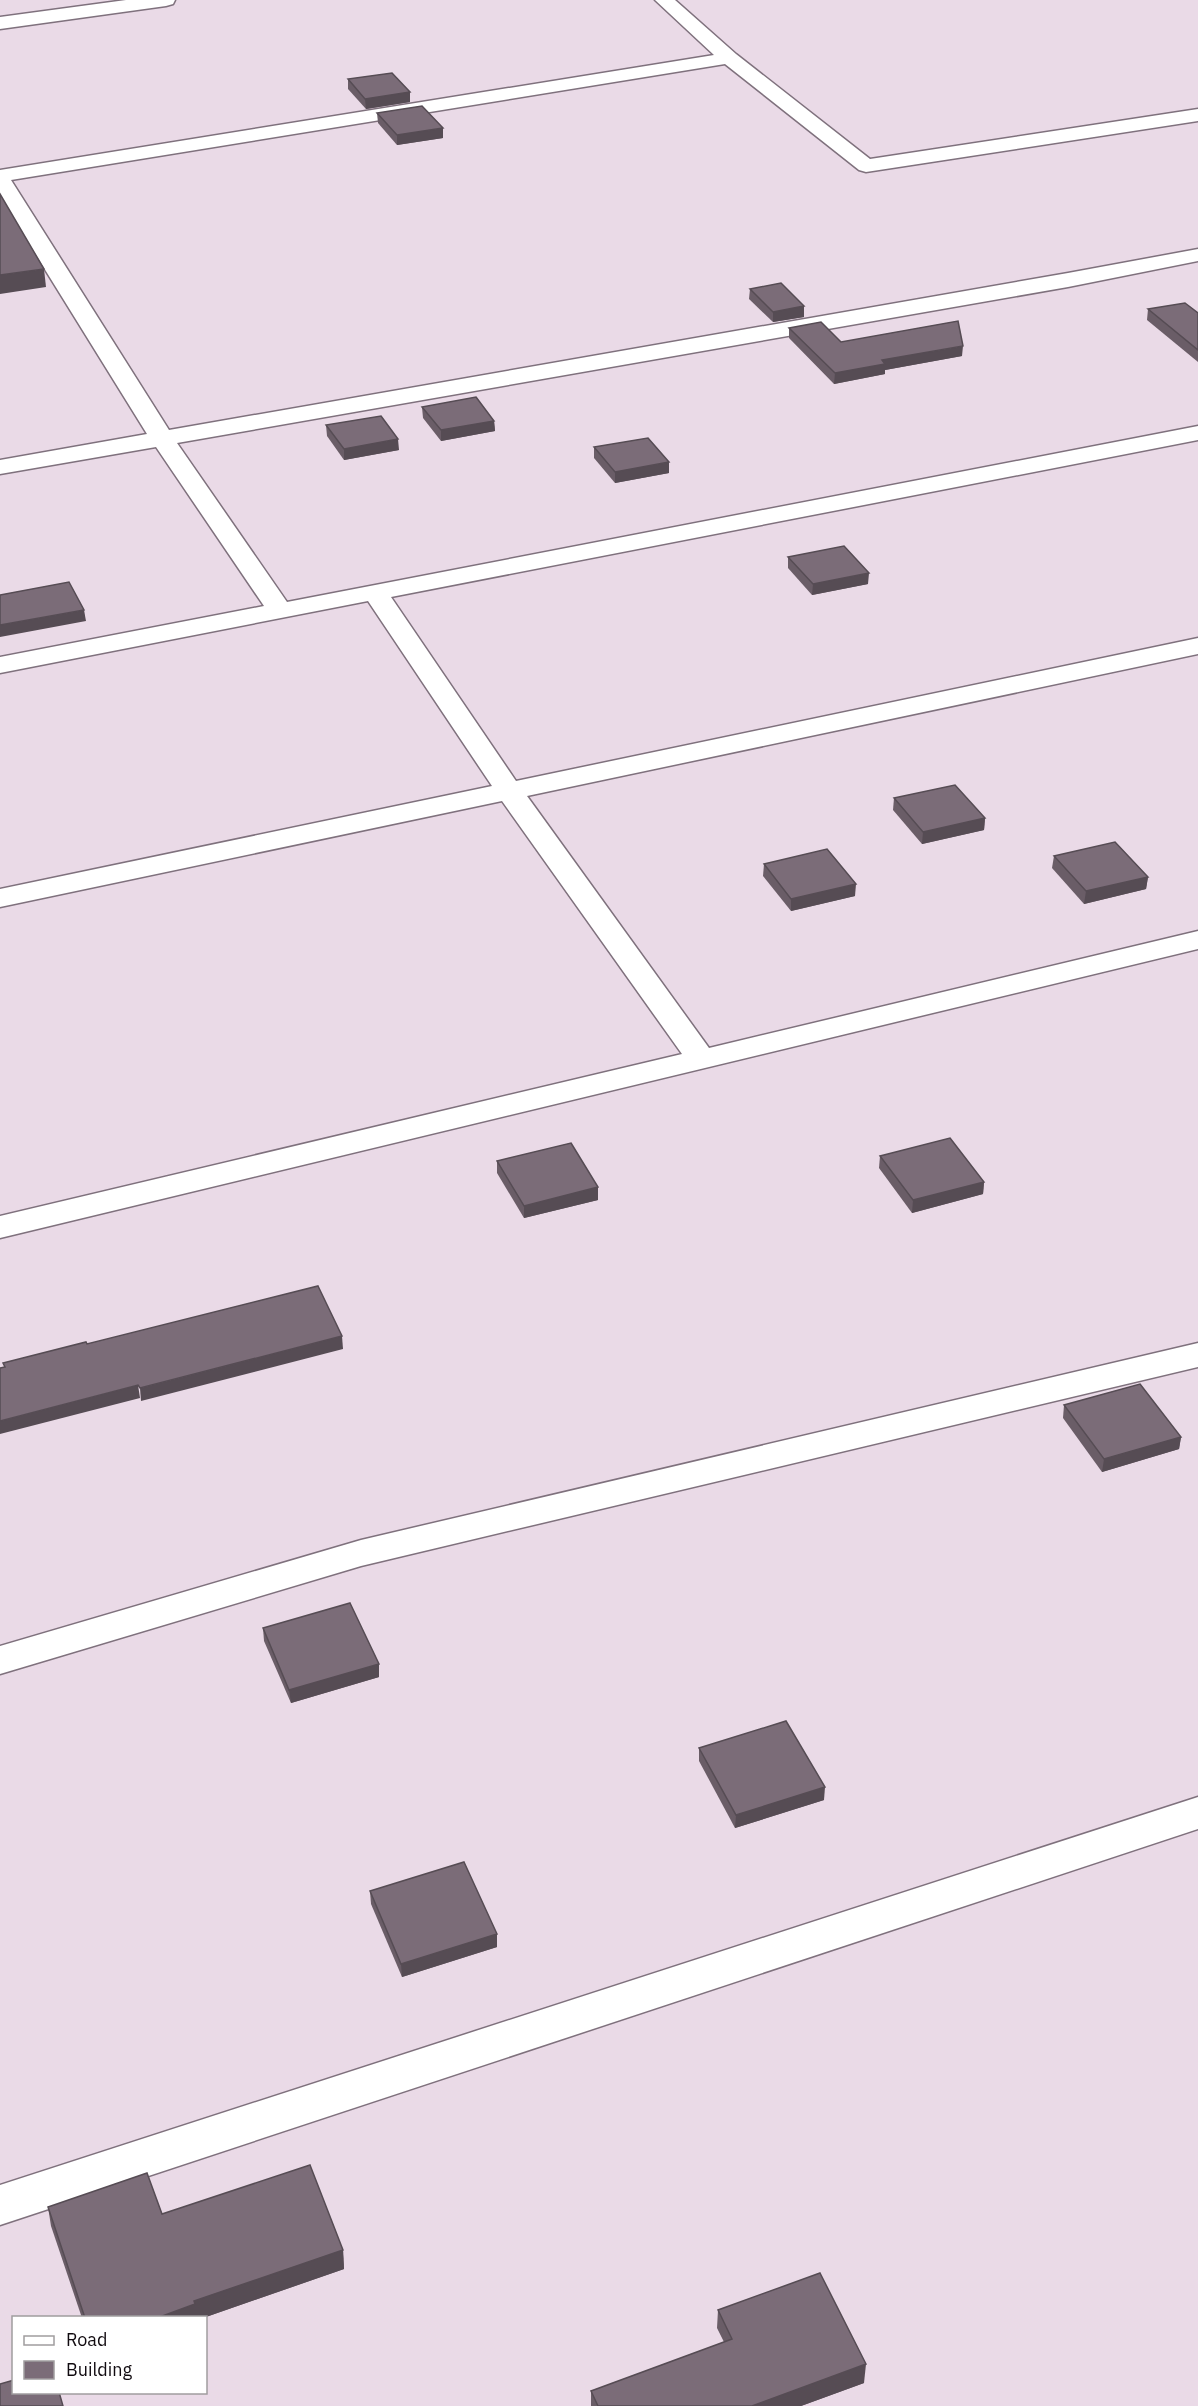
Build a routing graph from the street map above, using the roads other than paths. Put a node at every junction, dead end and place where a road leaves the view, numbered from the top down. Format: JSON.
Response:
{"nodes":[{"id":1,"x":166,"y":0,"type":"edge"},
{"id":2,"x":664,"y":0,"type":"edge"},
{"id":3,"x":0,"y":24,"type":"edge"},
{"id":4,"x":729,"y":58,"type":"junction"},
{"id":5,"x":1198,"y":115,"type":"edge"},
{"id":6,"x":0,"y":178,"type":"edge"},
{"id":7,"x":1198,"y":255,"type":"edge"},
{"id":8,"x":1198,"y":433,"type":"edge"},
{"id":9,"x":163,"y":440,"type":"junction"},
{"id":10,"x":0,"y":468,"type":"edge"},
{"id":11,"x":375,"y":594,"type":"junction"},
{"id":12,"x":281,"y":612,"type":"junction"},
{"id":13,"x":1198,"y":646,"type":"edge"},
{"id":14,"x":0,"y":665,"type":"edge"},
{"id":15,"x":509,"y":791,"type":"junction"},
{"id":16,"x":0,"y":898,"type":"edge"},
{"id":17,"x":1198,"y":940,"type":"edge"},
{"id":18,"x":701,"y":1059,"type":"junction"},
{"id":19,"x":0,"y":1227,"type":"edge"},
{"id":20,"x":1198,"y":1355,"type":"edge"},
{"id":21,"x":0,"y":1660,"type":"edge"},
{"id":22,"x":1198,"y":1813,"type":"edge"},
{"id":23,"x":0,"y":2205,"type":"edge"}],
"edges":[{"from":1,"to":3,"type":"street"},
{"from":2,"to":4,"type":"street"},
{"from":4,"to":5,"type":"street"},
{"from":4,"to":6,"type":"street"},
{"from":6,"to":9,"type":"street"},
{"from":7,"to":9,"type":"street"},
{"from":8,"to":11,"type":"street"},
{"from":9,"to":10,"type":"street"},
{"from":9,"to":12,"type":"street"},
{"from":11,"to":12,"type":"street"},
{"from":11,"to":15,"type":"street"},
{"from":12,"to":14,"type":"street"},
{"from":13,"to":15,"type":"street"},
{"from":15,"to":16,"type":"street"},
{"from":15,"to":18,"type":"street"},
{"from":17,"to":18,"type":"street"},
{"from":18,"to":19,"type":"street"},
{"from":20,"to":21,"type":"street"},
{"from":22,"to":23,"type":"street"}]}
